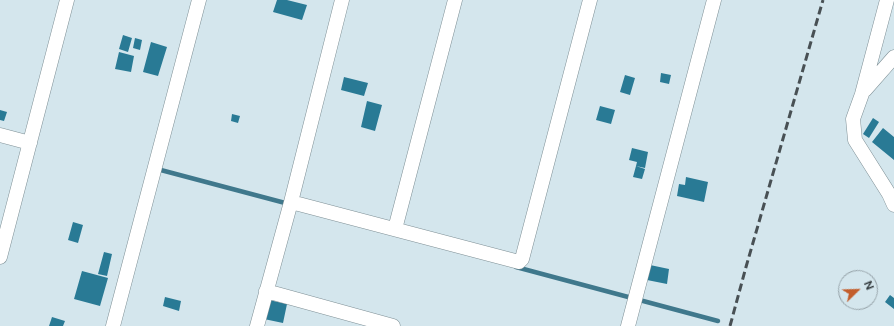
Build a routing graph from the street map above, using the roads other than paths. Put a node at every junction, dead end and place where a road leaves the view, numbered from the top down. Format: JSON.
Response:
{"nodes":[{"id":1,"x":67,"y":0,"type":"edge"},
{"id":2,"x":199,"y":0,"type":"edge"},
{"id":3,"x":342,"y":0,"type":"edge"},
{"id":4,"x":455,"y":0,"type":"edge"},
{"id":5,"x":590,"y":0,"type":"edge"},
{"id":6,"x":714,"y":0,"type":"edge"},
{"id":7,"x":887,"y":0,"type":"edge"},
{"id":8,"x":894,"y":57,"type":"edge"},
{"id":9,"x":862,"y":94,"type":"junction"},
{"id":10,"x":0,"y":135,"type":"edge"},
{"id":11,"x":30,"y":143,"type":"junction"},
{"id":12,"x":291,"y":202,"type":"junction"},
{"id":13,"x":894,"y":205,"type":"edge"},
{"id":14,"x":394,"y":229,"type":"junction"},
{"id":15,"x":0,"y":257,"type":"edge"},
{"id":16,"x":266,"y":291,"type":"junction"},
{"id":17,"x":113,"y":326,"type":"edge"},
{"id":18,"x":256,"y":326,"type":"edge"},
{"id":19,"x":393,"y":326,"type":"edge"},
{"id":20,"x":628,"y":326,"type":"edge"}],
"edges":[{"from":1,"to":11,"type":"street"},
{"from":2,"to":17,"type":"street"},
{"from":3,"to":12,"type":"street"},
{"from":4,"to":14,"type":"street"},
{"from":5,"to":14,"type":"street"},
{"from":6,"to":20,"type":"street"},
{"from":7,"to":9,"type":"street"},
{"from":8,"to":9,"type":"street"},
{"from":9,"to":13,"type":"street"},
{"from":10,"to":11,"type":"street"},
{"from":11,"to":15,"type":"street"},
{"from":12,"to":14,"type":"street"},
{"from":12,"to":16,"type":"street"},
{"from":16,"to":18,"type":"street"},
{"from":16,"to":19,"type":"street"}]}
